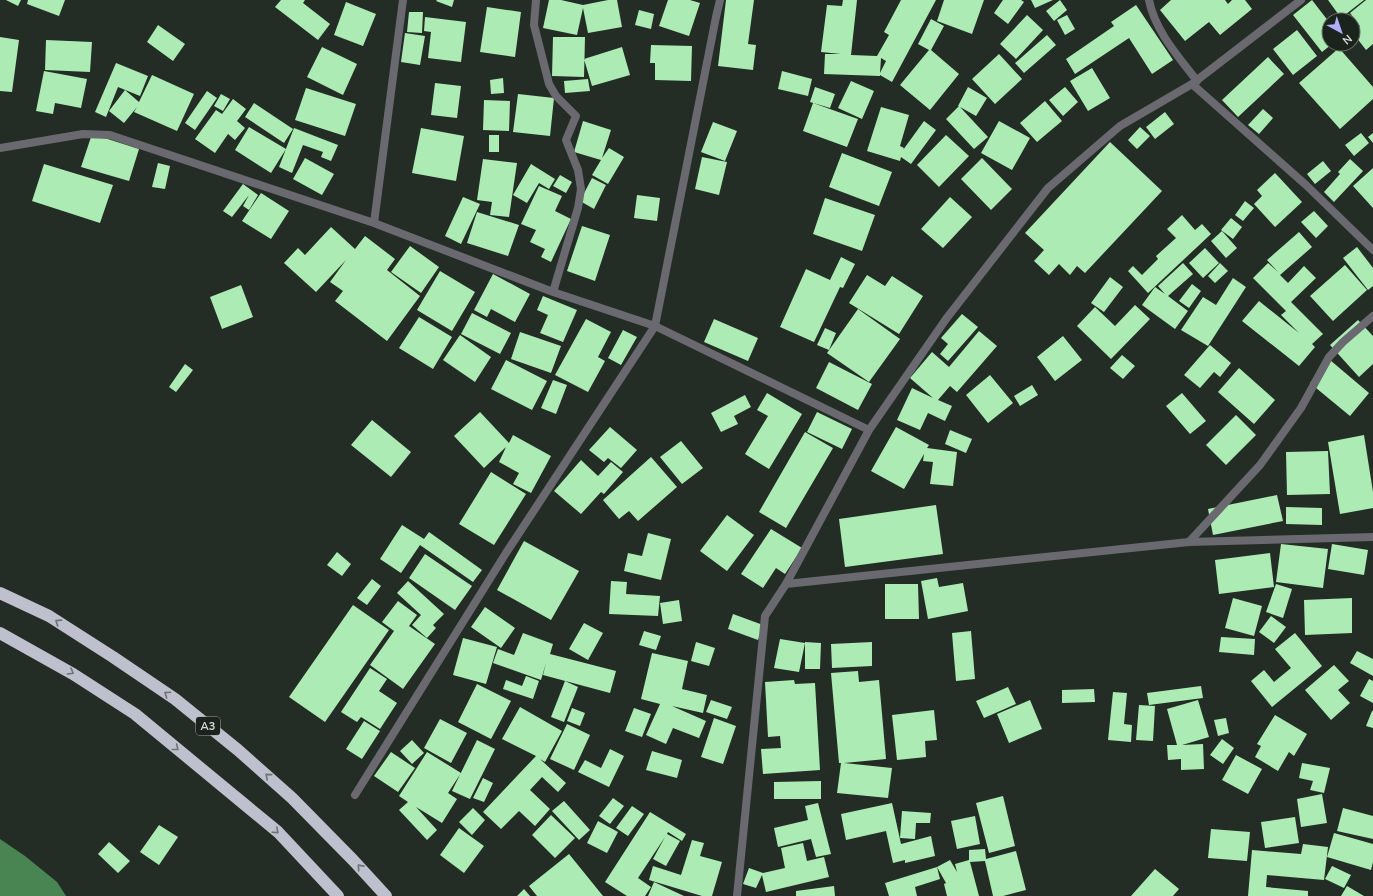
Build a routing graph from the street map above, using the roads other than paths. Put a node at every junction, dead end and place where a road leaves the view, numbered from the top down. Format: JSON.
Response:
{"nodes":[{"id":1,"x":403,"y":0,"type":"edge"},
{"id":2,"x":536,"y":0,"type":"edge"},
{"id":3,"x":720,"y":0,"type":"edge"},
{"id":4,"x":1149,"y":0,"type":"edge"},
{"id":5,"x":1301,"y":0,"type":"edge"},
{"id":6,"x":1195,"y":83,"type":"junction"},
{"id":7,"x":0,"y":148,"type":"edge"},
{"id":8,"x":374,"y":223,"type":"junction"},
{"id":9,"x":1373,"y":250,"type":"edge"},
{"id":10,"x":552,"y":292,"type":"junction"},
{"id":11,"x":1373,"y":316,"type":"edge"},
{"id":12,"x":655,"y":326,"type":"junction"},
{"id":13,"x":869,"y":430,"type":"junction"},
{"id":14,"x":1373,"y":537,"type":"edge"},
{"id":15,"x":1188,"y":542,"type":"junction"},
{"id":16,"x":786,"y":584,"type":"junction"},
{"id":17,"x":0,"y":593,"type":"edge"},
{"id":18,"x":0,"y":633,"type":"edge"},
{"id":19,"x":355,"y":795,"type":"dead end"},
{"id":20,"x":338,"y":896,"type":"edge"},
{"id":21,"x":386,"y":896,"type":"edge"},
{"id":22,"x":737,"y":896,"type":"edge"}],
"edges":[{"from":1,"to":8,"type":"street"},
{"from":2,"to":10,"type":"street"},
{"from":3,"to":12,"type":"street"},
{"from":4,"to":6,"type":"street"},
{"from":5,"to":6,"type":"street"},
{"from":6,"to":9,"type":"street"},
{"from":6,"to":13,"type":"street"},
{"from":7,"to":8,"type":"street"},
{"from":8,"to":10,"type":"street"},
{"from":10,"to":12,"type":"street"},
{"from":11,"to":15,"type":"street"},
{"from":12,"to":13,"type":"street"},
{"from":12,"to":19,"type":"street"},
{"from":13,"to":16,"type":"street"},
{"from":14,"to":15,"type":"street"},
{"from":15,"to":16,"type":"street"},
{"from":16,"to":22,"type":"street"},
{"from":21,"to":17,"type":"highway","number":"A3","one_way":true},
{"from":18,"to":20,"type":"highway","one_way":true}]}
